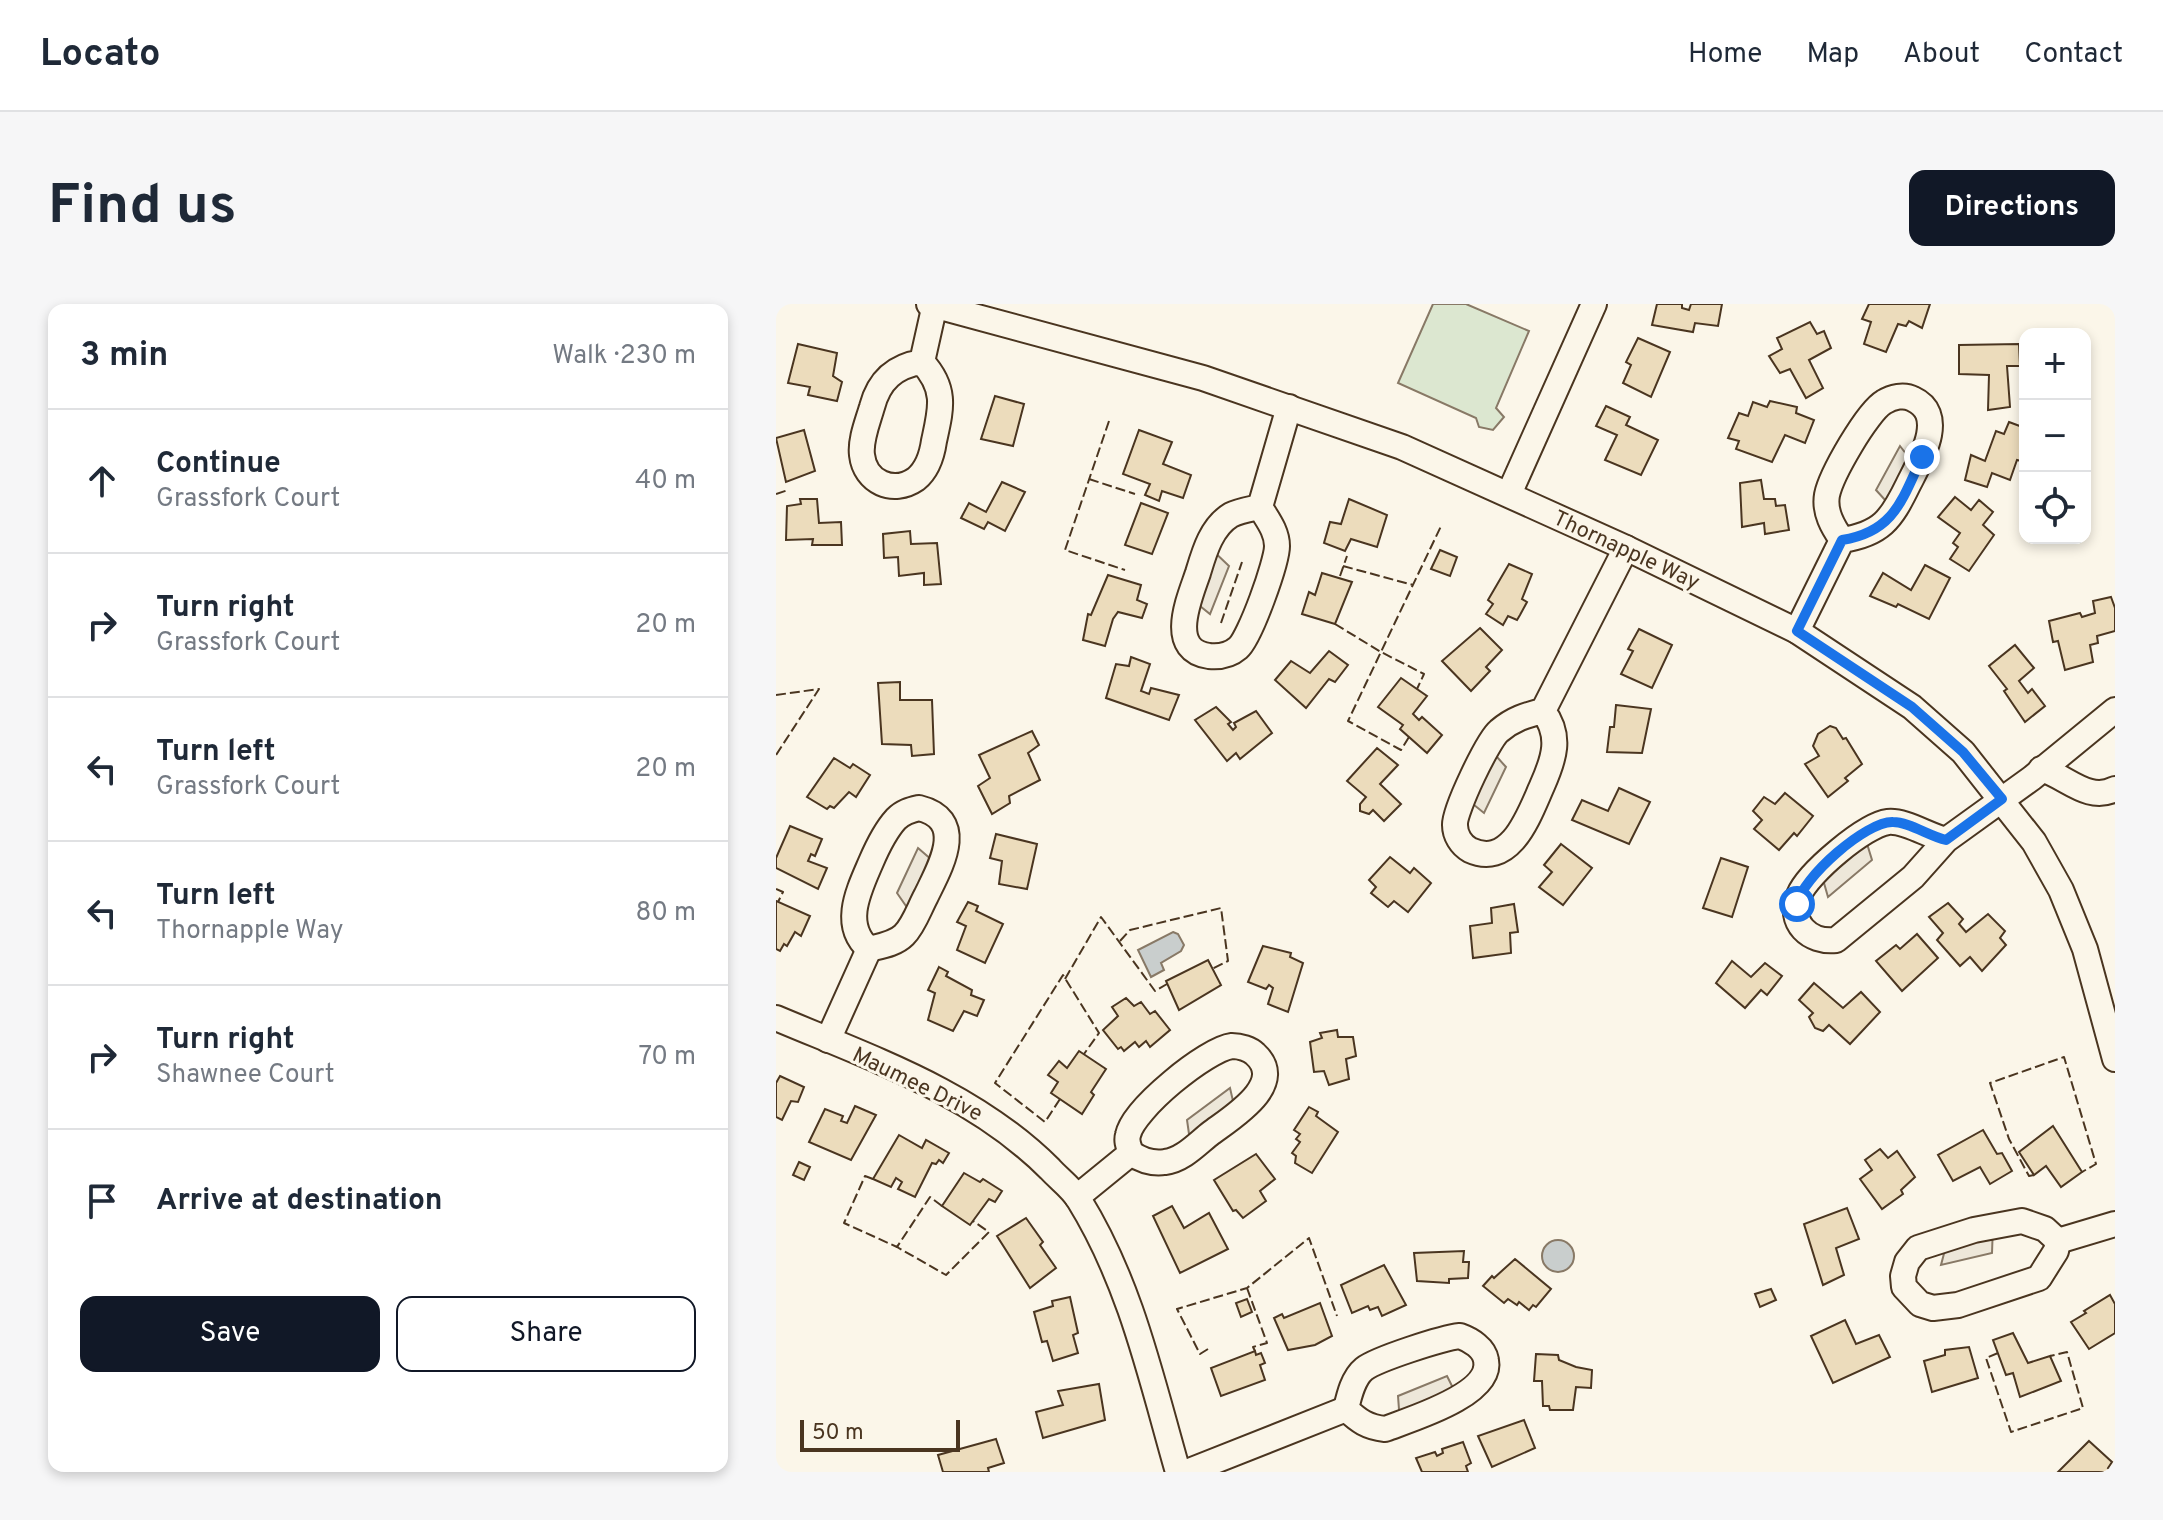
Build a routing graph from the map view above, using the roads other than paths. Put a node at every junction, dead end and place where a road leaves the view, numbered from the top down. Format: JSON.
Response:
{"nodes":[{"id":1,"x":933,"y":304,"type":"edge"},
{"id":2,"x":1594,"y":304,"type":"edge"},
{"id":3,"x":922,"y":362,"type":"junction"},
{"id":4,"x":1289,"y":407,"type":"junction"},
{"id":5,"x":1509,"y":494,"type":"junction"},
{"id":6,"x":1260,"y":507,"type":"junction"},
{"id":7,"x":1842,"y":540,"type":"junction"},
{"id":8,"x":1626,"y":548,"type":"junction"},
{"id":9,"x":1797,"y":631,"type":"junction"},
{"id":10,"x":2115,"y":710,"type":"edge"},
{"id":11,"x":1543,"y":711,"type":"junction"},
{"id":12,"x":2041,"y":769,"type":"junction"},
{"id":13,"x":2115,"y":789,"type":"edge"},
{"id":14,"x":2002,"y":799,"type":"junction"},
{"id":15,"x":1946,"y":840,"type":"junction"},
{"id":16,"x":869,"y":949,"type":"junction"},
{"id":17,"x":776,"y":1018,"type":"edge"},
{"id":18,"x":828,"y":1040,"type":"junction"},
{"id":19,"x":2115,"y":1059,"type":"edge"},
{"id":20,"x":1131,"y":1153,"type":"junction"},
{"id":21,"x":1077,"y":1197,"type":"junction"},
{"id":22,"x":2115,"y":1224,"type":"edge"},
{"id":23,"x":2058,"y":1241,"type":"junction"},
{"id":24,"x":1346,"y":1409,"type":"junction"},
{"id":25,"x":1178,"y":1472,"type":"edge"},
{"id":26,"x":1187,"y":1472,"type":"edge"}],
"edges":[{"from":1,"to":3,"type":"street"},
{"from":1,"to":4,"type":"street","name":"Thornapple Way"},
{"from":2,"to":5,"type":"street"},
{"from":3,"to":3,"type":"street"},
{"from":4,"to":5,"type":"street","name":"Thornapple Way"},
{"from":4,"to":6,"type":"street"},
{"from":5,"to":8,"type":"street","name":"Thornapple Way"},
{"from":6,"to":6,"type":"street"},
{"from":7,"to":7,"type":"street"},
{"from":7,"to":9,"type":"street"},
{"from":8,"to":9,"type":"street","name":"Thornapple Way"},
{"from":8,"to":11,"type":"street"},
{"from":9,"to":14,"type":"street","name":"Thornapple Way"},
{"from":10,"to":12,"type":"street"},
{"from":11,"to":11,"type":"street"},
{"from":12,"to":13,"type":"street"},
{"from":12,"to":14,"type":"street"},
{"from":14,"to":15,"type":"street"},
{"from":14,"to":19,"type":"street","name":"Thornapple Way"},
{"from":15,"to":15,"type":"street"},
{"from":16,"to":16,"type":"street"},
{"from":16,"to":18,"type":"street"},
{"from":17,"to":18,"type":"street","name":"Maumee Drive"},
{"from":18,"to":21,"type":"street","name":"Maumee Drive"},
{"from":20,"to":20,"type":"street"},
{"from":20,"to":21,"type":"street"},
{"from":21,"to":25,"type":"street","name":"Maumee Drive"},
{"from":22,"to":23,"type":"street"},
{"from":23,"to":23,"type":"street"},
{"from":24,"to":24,"type":"street"},
{"from":24,"to":26,"type":"street"}]}
